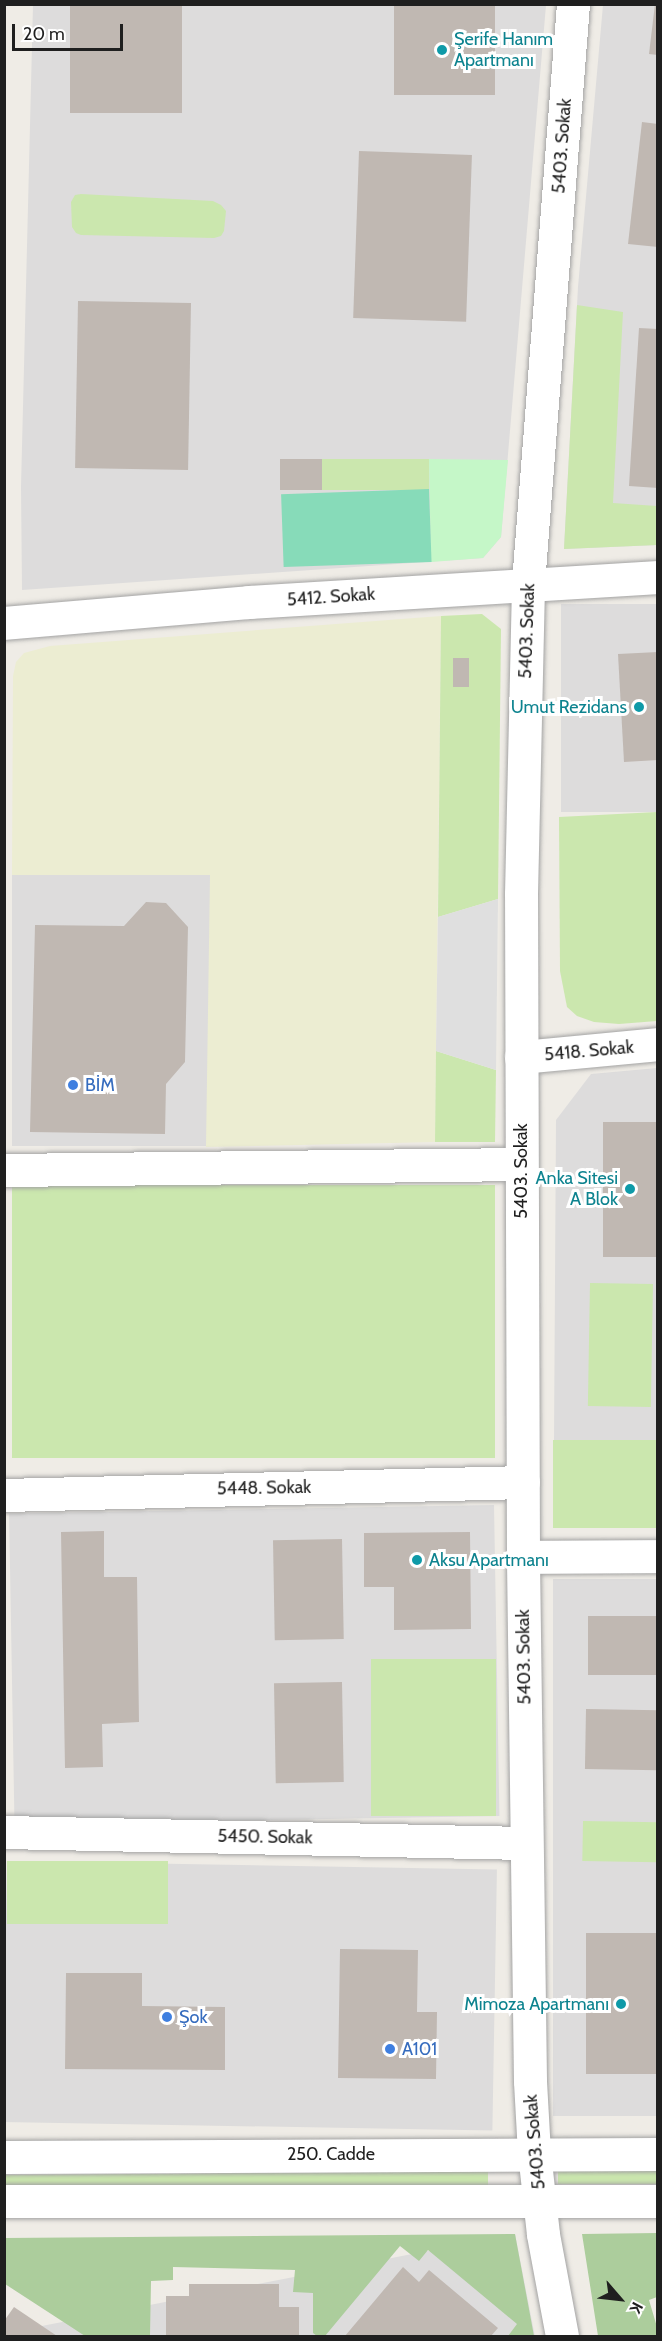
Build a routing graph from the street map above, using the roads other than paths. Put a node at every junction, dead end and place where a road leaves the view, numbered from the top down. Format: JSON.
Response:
{"nodes":[{"id":1,"x":573,"y":4,"type":"edge"},
{"id":2,"x":657,"y":577,"type":"edge"},
{"id":3,"x":528,"y":583,"type":"junction"},
{"id":4,"x":4,"y":623,"type":"edge"},
{"id":5,"x":657,"y":1044,"type":"edge"},
{"id":6,"x":522,"y":1057,"type":"junction"},
{"id":7,"x":521,"y":1164,"type":"junction"},
{"id":8,"x":4,"y":1170,"type":"edge"},
{"id":9,"x":523,"y":1482,"type":"junction"},
{"id":10,"x":4,"y":1495,"type":"edge"},
{"id":11,"x":657,"y":1556,"type":"edge"},
{"id":12,"x":523,"y":1557,"type":"junction"},
{"id":13,"x":4,"y":1832,"type":"edge"},
{"id":14,"x":526,"y":1843,"type":"junction"},
{"id":15,"x":534,"y":2153,"type":"junction"},
{"id":16,"x":657,"y":2154,"type":"edge"},
{"id":17,"x":4,"y":2157,"type":"edge"},
{"id":18,"x":4,"y":2201,"type":"edge"},
{"id":19,"x":540,"y":2201,"type":"junction"},
{"id":20,"x":657,"y":2201,"type":"edge"},
{"id":21,"x":562,"y":2337,"type":"edge"}],
"edges":[{"from":1,"to":3,"type":"street","name":"5403. Sokak"},
{"from":2,"to":3,"type":"street","name":"5412. Sokak"},
{"from":3,"to":4,"type":"street","name":"5412. Sokak"},
{"from":3,"to":6,"type":"street","name":"5403. Sokak"},
{"from":5,"to":6,"type":"street","name":"5418. Sokak"},
{"from":6,"to":7,"type":"street","name":"5403. Sokak"},
{"from":7,"to":8,"type":"street"},
{"from":7,"to":9,"type":"street","name":"5403. Sokak"},
{"from":9,"to":10,"type":"street","name":"5448. Sokak"},
{"from":9,"to":12,"type":"street","name":"5403. Sokak"},
{"from":11,"to":12,"type":"street"},
{"from":12,"to":14,"type":"street","name":"5403. Sokak"},
{"from":13,"to":14,"type":"street","name":"5450. Sokak"},
{"from":14,"to":15,"type":"street","name":"5403. Sokak"},
{"from":15,"to":16,"type":"street","name":"250. Cadde"},
{"from":15,"to":17,"type":"street","name":"250. Cadde"},
{"from":15,"to":19,"type":"street","name":"5403. Sokak"},
{"from":18,"to":19,"type":"street"},
{"from":19,"to":20,"type":"street"},
{"from":19,"to":21,"type":"street","name":"5403. Sokak"}]}
